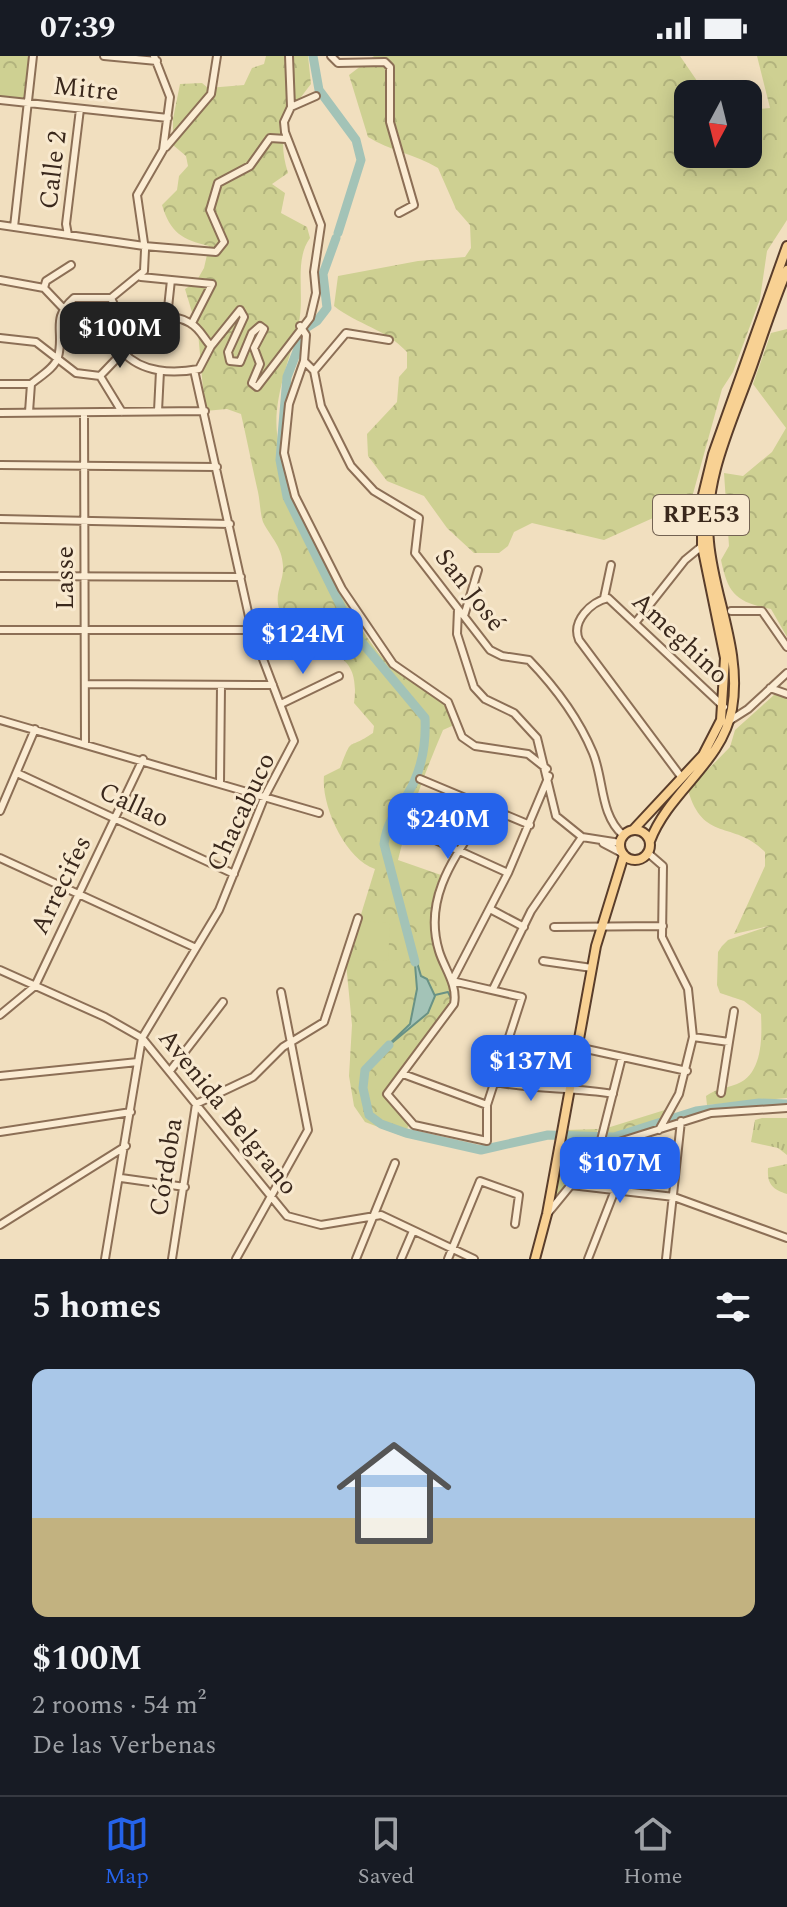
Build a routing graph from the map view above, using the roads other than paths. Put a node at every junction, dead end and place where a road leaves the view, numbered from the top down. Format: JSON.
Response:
{"nodes":[{"id":1,"x":33,"y":56,"type":"edge"},
{"id":2,"x":104,"y":56,"type":"edge"},
{"id":3,"x":217,"y":56,"type":"edge"},
{"id":4,"x":289,"y":56,"type":"edge"},
{"id":5,"x":331,"y":56,"type":"edge"},
{"id":6,"x":156,"y":58,"type":"edge"},
{"id":7,"x":316,"y":96,"type":"dead end"},
{"id":8,"x":0,"y":100,"type":"edge"},
{"id":9,"x":29,"y":103,"type":"junction"},
{"id":10,"x":291,"y":107,"type":"junction"},
{"id":11,"x":80,"y":109,"type":"junction"},
{"id":12,"x":168,"y":118,"type":"junction"},
{"id":13,"x":286,"y":139,"type":"junction"},
{"id":14,"x":163,"y":150,"type":"junction"},
{"id":15,"x":399,"y":213,"type":"dead end"},
{"id":16,"x":0,"y":225,"type":"edge"},
{"id":17,"x":14,"y":227,"type":"junction"},
{"id":18,"x":68,"y":235,"type":"junction"},
{"id":19,"x":144,"y":246,"type":"junction"},
{"id":20,"x":787,"y":246,"type":"edge"},
{"id":21,"x":71,"y":265,"type":"dead end"},
{"id":22,"x":787,"y":270,"type":"edge"},
{"id":23,"x":141,"y":277,"type":"junction"},
{"id":24,"x":0,"y":280,"type":"edge"},
{"id":25,"x":171,"y":280,"type":"junction"},
{"id":26,"x":44,"y":288,"type":"junction"},
{"id":27,"x":111,"y":298,"type":"junction"},
{"id":28,"x":63,"y":308,"type":"junction"},
{"id":29,"x":167,"y":317,"type":"junction"},
{"id":30,"x":192,"y":323,"type":"junction"},
{"id":31,"x":300,"y":326,"type":"junction"},
{"id":32,"x":125,"y":330,"type":"junction"},
{"id":33,"x":0,"y":338,"type":"edge"},
{"id":34,"x":389,"y":340,"type":"dead end"},
{"id":35,"x":211,"y":346,"type":"junction"},
{"id":36,"x":123,"y":352,"type":"junction"},
{"id":37,"x":58,"y":358,"type":"junction"},
{"id":38,"x":304,"y":361,"type":"junction"},
{"id":39,"x":194,"y":370,"type":"junction"},
{"id":40,"x":160,"y":371,"type":"junction"},
{"id":41,"x":314,"y":371,"type":"junction"},
{"id":42,"x":100,"y":376,"type":"junction"},
{"id":43,"x":0,"y":384,"type":"edge"},
{"id":44,"x":31,"y":384,"type":"junction"},
{"id":45,"x":158,"y":411,"type":"junction"},
{"id":46,"x":205,"y":411,"type":"junction"},
{"id":47,"x":29,"y":412,"type":"junction"},
{"id":48,"x":122,"y":412,"type":"junction"},
{"id":49,"x":0,"y":413,"type":"edge"},
{"id":50,"x":84,"y":413,"type":"junction"},
{"id":51,"x":0,"y":465,"type":"edge"},
{"id":52,"x":85,"y":466,"type":"junction"},
{"id":53,"x":217,"y":467,"type":"junction"},
{"id":54,"x":0,"y":519,"type":"edge"},
{"id":55,"x":85,"y":521,"type":"junction"},
{"id":56,"x":230,"y":524,"type":"junction"},
{"id":57,"x":702,"y":546,"type":"junction"},
{"id":58,"x":611,"y":565,"type":"dead end"},
{"id":59,"x":478,"y":570,"type":"dead end"},
{"id":60,"x":0,"y":576,"type":"edge"},
{"id":61,"x":85,"y":576,"type":"junction"},
{"id":62,"x":241,"y":577,"type":"junction"},
{"id":63,"x":606,"y":598,"type":"junction"},
{"id":64,"x":458,"y":609,"type":"junction"},
{"id":65,"x":731,"y":611,"type":"dead end"},
{"id":66,"x":464,"y":616,"type":"junction"},
{"id":67,"x":636,"y":622,"type":"junction"},
{"id":68,"x":0,"y":630,"type":"edge"},
{"id":69,"x":252,"y":630,"type":"junction"},
{"id":70,"x":85,"y":631,"type":"junction"},
{"id":71,"x":787,"y":647,"type":"edge"},
{"id":72,"x":787,"y":673,"type":"edge"},
{"id":73,"x":339,"y":676,"type":"dead end"},
{"id":74,"x":85,"y":684,"type":"junction"},
{"id":75,"x":273,"y":685,"type":"junction"},
{"id":76,"x":221,"y":686,"type":"junction"},
{"id":77,"x":770,"y":688,"type":"junction"},
{"id":78,"x":787,"y":694,"type":"edge"},
{"id":79,"x":281,"y":704,"type":"junction"},
{"id":80,"x":724,"y":707,"type":"junction"},
{"id":81,"x":0,"y":720,"type":"edge"},
{"id":82,"x":729,"y":723,"type":"junction"},
{"id":83,"x":718,"y":725,"type":"junction"},
{"id":84,"x":35,"y":729,"type":"junction"},
{"id":85,"x":85,"y":743,"type":"junction"},
{"id":86,"x":143,"y":759,"type":"junction"},
{"id":87,"x":17,"y":773,"type":"junction"},
{"id":88,"x":548,"y":773,"type":"junction"},
{"id":89,"x":420,"y":779,"type":"dead end"},
{"id":90,"x":682,"y":782,"type":"junction"},
{"id":91,"x":220,"y":783,"type":"junction"},
{"id":92,"x":265,"y":796,"type":"junction"},
{"id":93,"x":3,"y":798,"type":"edge"},
{"id":94,"x":487,"y":808,"type":"junction"},
{"id":95,"x":0,"y":811,"type":"edge"},
{"id":96,"x":319,"y":813,"type":"dead end"},
{"id":97,"x":115,"y":819,"type":"junction"},
{"id":98,"x":400,"y":824,"type":"dead end"},
{"id":99,"x":530,"y":825,"type":"junction"},
{"id":100,"x":634,"y":829,"type":"junction"},
{"id":101,"x":582,"y":837,"type":"junction"},
{"id":102,"x":621,"y":839,"type":"junction"},
{"id":103,"x":600,"y":841,"type":"junction"},
{"id":104,"x":650,"y":841,"type":"junction"},
{"id":105,"x":461,"y":850,"type":"junction"},
{"id":106,"x":648,"y":853,"type":"junction"},
{"id":107,"x":623,"y":854,"type":"junction"},
{"id":108,"x":0,"y":858,"type":"edge"},
{"id":109,"x":636,"y":860,"type":"junction"},
{"id":110,"x":508,"y":873,"type":"junction"},
{"id":111,"x":620,"y":873,"type":"junction"},
{"id":112,"x":234,"y":874,"type":"junction"},
{"id":113,"x":80,"y":893,"type":"junction"},
{"id":114,"x":490,"y":909,"type":"junction"},
{"id":115,"x":358,"y":918,"type":"dead end"},
{"id":116,"x":663,"y":926,"type":"junction"},
{"id":117,"x":524,"y":927,"type":"junction"},
{"id":118,"x":554,"y":927,"type":"dead end"},
{"id":119,"x":601,"y":927,"type":"junction"},
{"id":120,"x":196,"y":948,"type":"junction"},
{"id":121,"x":543,"y":961,"type":"dead end"},
{"id":122,"x":592,"y":968,"type":"junction"},
{"id":123,"x":0,"y":970,"type":"edge"},
{"id":124,"x":452,"y":981,"type":"junction"},
{"id":125,"x":35,"y":986,"type":"junction"},
{"id":126,"x":493,"y":989,"type":"junction"},
{"id":127,"x":281,"y":992,"type":"dead end"},
{"id":128,"x":223,"y":1002,"type":"dead end"},
{"id":129,"x":734,"y":1011,"type":"dead end"},
{"id":130,"x":0,"y":1015,"type":"edge"},
{"id":131,"x":693,"y":1037,"type":"junction"},
{"id":132,"x":142,"y":1038,"type":"junction"},
{"id":133,"x":291,"y":1040,"type":"junction"},
{"id":134,"x":729,"y":1042,"type":"junction"},
{"id":135,"x":577,"y":1047,"type":"junction"},
{"id":136,"x":622,"y":1057,"type":"junction"},
{"id":137,"x":138,"y":1062,"type":"junction"},
{"id":138,"x":170,"y":1071,"type":"junction"},
{"id":139,"x":687,"y":1071,"type":"junction"},
{"id":140,"x":403,"y":1074,"type":"junction"},
{"id":141,"x":0,"y":1076,"type":"edge"},
{"id":142,"x":496,"y":1082,"type":"junction"},
{"id":143,"x":569,"y":1088,"type":"junction"},
{"id":144,"x":721,"y":1093,"type":"dead end"},
{"id":145,"x":613,"y":1094,"type":"junction"},
{"id":146,"x":196,"y":1104,"type":"junction"},
{"id":147,"x":487,"y":1105,"type":"junction"},
{"id":148,"x":787,"y":1108,"type":"edge"},
{"id":149,"x":131,"y":1112,"type":"junction"},
{"id":150,"x":681,"y":1121,"type":"junction"},
{"id":151,"x":660,"y":1128,"type":"junction"},
{"id":152,"x":0,"y":1132,"type":"edge"},
{"id":153,"x":600,"y":1145,"type":"junction"},
{"id":154,"x":126,"y":1146,"type":"junction"},
{"id":155,"x":558,"y":1149,"type":"junction"},
{"id":156,"x":395,"y":1163,"type":"dead end"},
{"id":157,"x":121,"y":1178,"type":"junction"},
{"id":158,"x":571,"y":1185,"type":"junction"},
{"id":159,"x":185,"y":1187,"type":"junction"},
{"id":160,"x":615,"y":1190,"type":"junction"},
{"id":161,"x":674,"y":1197,"type":"junction"},
{"id":162,"x":270,"y":1198,"type":"junction"},
{"id":163,"x":375,"y":1214,"type":"junction"},
{"id":164,"x":547,"y":1214,"type":"junction"},
{"id":165,"x":515,"y":1224,"type":"dead end"},
{"id":166,"x":0,"y":1225,"type":"edge"},
{"id":167,"x":413,"y":1231,"type":"junction"},
{"id":168,"x":787,"y":1238,"type":"edge"},
{"id":169,"x":452,"y":1250,"type":"junction"},
{"id":170,"x":589,"y":1257,"type":"edge"},
{"id":171,"x":105,"y":1258,"type":"edge"},
{"id":172,"x":116,"y":1259,"type":"edge"},
{"id":173,"x":172,"y":1259,"type":"edge"},
{"id":174,"x":236,"y":1259,"type":"edge"},
{"id":175,"x":356,"y":1259,"type":"edge"},
{"id":176,"x":401,"y":1259,"type":"edge"},
{"id":177,"x":448,"y":1259,"type":"edge"},
{"id":178,"x":474,"y":1259,"type":"edge"},
{"id":179,"x":535,"y":1259,"type":"edge"},
{"id":180,"x":601,"y":1259,"type":"edge"},
{"id":181,"x":666,"y":1259,"type":"edge"}],
"edges":[{"from":1,"to":9,"type":"street"},
{"from":2,"to":6,"type":"street"},
{"from":3,"to":14,"type":"street"},
{"from":4,"to":10,"type":"street"},
{"from":5,"to":15,"type":"street"},
{"from":6,"to":12,"type":"street"},
{"from":7,"to":10,"type":"street"},
{"from":8,"to":9,"type":"street","name":"Mitre"},
{"from":9,"to":11,"type":"street","name":"Mitre"},
{"from":9,"to":17,"type":"street"},
{"from":10,"to":13,"type":"street"},
{"from":11,"to":12,"type":"street","name":"Mitre"},
{"from":11,"to":18,"type":"street","name":"Calle 2"},
{"from":12,"to":14,"type":"street"},
{"from":13,"to":19,"type":"street"},
{"from":13,"to":31,"type":"street"},
{"from":14,"to":19,"type":"street"},
{"from":16,"to":17,"type":"street"},
{"from":17,"to":18,"type":"street"},
{"from":18,"to":19,"type":"street"},
{"from":19,"to":23,"type":"street"},
{"from":20,"to":57,"type":"main road","number":"RPE53"},
{"from":21,"to":26,"type":"street"},
{"from":22,"to":82,"type":"main road","number":"RPE53"},
{"from":23,"to":25,"type":"street"},
{"from":23,"to":27,"type":"street"},
{"from":24,"to":26,"type":"street"},
{"from":25,"to":29,"type":"street"},
{"from":25,"to":30,"type":"street"},
{"from":26,"to":28,"type":"street"},
{"from":27,"to":28,"type":"street"},
{"from":27,"to":32,"type":"street"},
{"from":28,"to":37,"type":"street"},
{"from":29,"to":30,"type":"street"},
{"from":29,"to":32,"type":"street"},
{"from":30,"to":35,"type":"street"},
{"from":31,"to":35,"type":"street"},
{"from":31,"to":38,"type":"street"},
{"from":32,"to":36,"type":"street"},
{"from":33,"to":37,"type":"street"},
{"from":34,"to":41,"type":"street"},
{"from":35,"to":39,"type":"street"},
{"from":36,"to":40,"type":"street"},
{"from":36,"to":42,"type":"street"},
{"from":37,"to":42,"type":"street"},
{"from":37,"to":44,"type":"street"},
{"from":38,"to":41,"type":"street"},
{"from":38,"to":88,"type":"street"},
{"from":39,"to":40,"type":"street"},
{"from":39,"to":46,"type":"street","name":"Chacabuco"},
{"from":40,"to":45,"type":"street"},
{"from":41,"to":64,"type":"street","name":"San José"},
{"from":42,"to":48,"type":"street"},
{"from":43,"to":44,"type":"street"},
{"from":44,"to":47,"type":"street"},
{"from":45,"to":46,"type":"street"},
{"from":45,"to":48,"type":"street"},
{"from":46,"to":53,"type":"street","name":"Chacabuco"},
{"from":47,"to":49,"type":"street"},
{"from":47,"to":50,"type":"street"},
{"from":48,"to":50,"type":"street"},
{"from":50,"to":52,"type":"street","name":"Lasse"},
{"from":51,"to":52,"type":"street"},
{"from":52,"to":53,"type":"street"},
{"from":52,"to":55,"type":"street","name":"Lasse"},
{"from":53,"to":56,"type":"street","name":"Chacabuco"},
{"from":54,"to":55,"type":"street"},
{"from":55,"to":56,"type":"street"},
{"from":55,"to":61,"type":"street","name":"Lasse"},
{"from":56,"to":62,"type":"street","name":"Chacabuco"},
{"from":57,"to":67,"type":"street"},
{"from":57,"to":80,"type":"main road","number":"RPE53"},
{"from":58,"to":63,"type":"street"},
{"from":59,"to":66,"type":"street"},
{"from":60,"to":61,"type":"street"},
{"from":61,"to":62,"type":"street"},
{"from":61,"to":70,"type":"street","name":"Lasse"},
{"from":62,"to":69,"type":"street","name":"Chacabuco"},
{"from":63,"to":67,"type":"street","name":"Ameghino"},
{"from":63,"to":90,"type":"street"},
{"from":64,"to":66,"type":"street","name":"San José"},
{"from":64,"to":88,"type":"street"},
{"from":65,"to":71,"type":"street"},
{"from":66,"to":102,"type":"street","name":"San José"},
{"from":67,"to":80,"type":"street","name":"Ameghino"},
{"from":68,"to":70,"type":"street"},
{"from":69,"to":70,"type":"street"},
{"from":69,"to":75,"type":"street","name":"Chacabuco"},
{"from":70,"to":74,"type":"street","name":"Lasse"},
{"from":72,"to":77,"type":"street"},
{"from":73,"to":79,"type":"street"},
{"from":74,"to":76,"type":"street"},
{"from":74,"to":85,"type":"street","name":"Lasse"},
{"from":75,"to":76,"type":"street"},
{"from":75,"to":79,"type":"street","name":"Chacabuco"},
{"from":76,"to":91,"type":"street"},
{"from":77,"to":78,"type":"street"},
{"from":77,"to":82,"type":"street"},
{"from":79,"to":92,"type":"street","name":"Chacabuco"},
{"from":80,"to":83,"type":"main road","number":"RPE53"},
{"from":81,"to":84,"type":"street"},
{"from":82,"to":83,"type":"street"},
{"from":82,"to":90,"type":"main road","number":"RPE53"},
{"from":83,"to":90,"type":"main road","number":"RPE53"},
{"from":84,"to":85,"type":"street"},
{"from":84,"to":87,"type":"street"},
{"from":85,"to":86,"type":"street"},
{"from":86,"to":91,"type":"street"},
{"from":86,"to":97,"type":"street","name":"Arrecifes"},
{"from":87,"to":93,"type":"street"},
{"from":87,"to":97,"type":"street","name":"Callao"},
{"from":88,"to":99,"type":"street"},
{"from":88,"to":101,"type":"street"},
{"from":89,"to":94,"type":"street"},
{"from":90,"to":100,"type":"main road","number":"RPE53"},
{"from":90,"to":104,"type":"main road","number":"RPE53"},
{"from":91,"to":92,"type":"street"},
{"from":92,"to":96,"type":"street"},
{"from":92,"to":112,"type":"street","name":"Chacabuco"},
{"from":93,"to":95,"type":"street"},
{"from":94,"to":99,"type":"street"},
{"from":94,"to":105,"type":"street"},
{"from":97,"to":112,"type":"street","name":"Callao"},
{"from":97,"to":113,"type":"street","name":"Arrecifes"},
{"from":98,"to":105,"type":"street"},
{"from":99,"to":110,"type":"street"},
{"from":100,"to":102,"type":"main road","number":"RPE53"},
{"from":100,"to":104,"type":"main road"},
{"from":101,"to":103,"type":"street"},
{"from":101,"to":117,"type":"street"},
{"from":102,"to":103,"type":"street"},
{"from":102,"to":107,"type":"main road"},
{"from":103,"to":107,"type":"street"},
{"from":104,"to":106,"type":"main road","number":"RPE53"},
{"from":105,"to":110,"type":"street"},
{"from":105,"to":124,"type":"street"},
{"from":106,"to":109,"type":"main road"},
{"from":106,"to":116,"type":"street"},
{"from":107,"to":109,"type":"main road"},
{"from":107,"to":111,"type":"main road"},
{"from":108,"to":113,"type":"street"},
{"from":109,"to":111,"type":"main road"},
{"from":110,"to":114,"type":"street"},
{"from":111,"to":119,"type":"main road"},
{"from":112,"to":120,"type":"street","name":"Chacabuco"},
{"from":113,"to":120,"type":"street"},
{"from":113,"to":125,"type":"street","name":"Arrecifes"},
{"from":114,"to":117,"type":"street"},
{"from":114,"to":124,"type":"street"},
{"from":115,"to":133,"type":"street","name":"Córdoba"},
{"from":116,"to":119,"type":"street"},
{"from":116,"to":131,"type":"street"},
{"from":117,"to":126,"type":"street"},
{"from":118,"to":119,"type":"street"},
{"from":119,"to":122,"type":"main road"},
{"from":120,"to":132,"type":"street","name":"Chacabuco"},
{"from":121,"to":122,"type":"street"},
{"from":122,"to":135,"type":"main road"},
{"from":123,"to":125,"type":"street","name":"Avenida Belgrano"},
{"from":124,"to":126,"type":"street"},
{"from":124,"to":140,"type":"street"},
{"from":125,"to":130,"type":"street","name":"Arrecifes"},
{"from":125,"to":132,"type":"street","name":"Avenida Belgrano"},
{"from":126,"to":142,"type":"street"},
{"from":127,"to":133,"type":"street"},
{"from":128,"to":138,"type":"street"},
{"from":129,"to":134,"type":"street"},
{"from":131,"to":134,"type":"street"},
{"from":131,"to":139,"type":"street"},
{"from":132,"to":137,"type":"street","name":"Chacabuco"},
{"from":132,"to":138,"type":"street","name":"Avenida Belgrano"},
{"from":133,"to":146,"type":"street","name":"Córdoba"},
{"from":133,"to":162,"type":"street"},
{"from":134,"to":144,"type":"street"},
{"from":135,"to":136,"type":"street"},
{"from":135,"to":143,"type":"main road"},
{"from":136,"to":139,"type":"street"},
{"from":136,"to":145,"type":"street"},
{"from":137,"to":141,"type":"street"},
{"from":137,"to":149,"type":"street","name":"Chacabuco"},
{"from":138,"to":146,"type":"street","name":"Avenida Belgrano"},
{"from":139,"to":151,"type":"street"},
{"from":140,"to":147,"type":"street"},
{"from":140,"to":147,"type":"street"},
{"from":142,"to":143,"type":"street"},
{"from":142,"to":147,"type":"street"},
{"from":143,"to":145,"type":"street"},
{"from":143,"to":155,"type":"main road"},
{"from":145,"to":153,"type":"street"},
{"from":146,"to":159,"type":"street","name":"Córdoba"},
{"from":146,"to":162,"type":"street","name":"Avenida Belgrano"},
{"from":148,"to":150,"type":"street"},
{"from":149,"to":152,"type":"street"},
{"from":149,"to":154,"type":"street","name":"Chacabuco"},
{"from":150,"to":151,"type":"street"},
{"from":150,"to":161,"type":"street"},
{"from":151,"to":153,"type":"street"},
{"from":153,"to":155,"type":"street"},
{"from":153,"to":158,"type":"street"},
{"from":154,"to":157,"type":"street","name":"Chacabuco"},
{"from":154,"to":166,"type":"street"},
{"from":155,"to":164,"type":"main road"},
{"from":156,"to":163,"type":"street"},
{"from":157,"to":159,"type":"street"},
{"from":157,"to":171,"type":"street","name":"Chacabuco"},
{"from":158,"to":160,"type":"street"},
{"from":158,"to":164,"type":"street"},
{"from":159,"to":173,"type":"street","name":"Córdoba"},
{"from":160,"to":161,"type":"street"},
{"from":160,"to":170,"type":"street"},
{"from":161,"to":168,"type":"street"},
{"from":161,"to":181,"type":"street"},
{"from":162,"to":163,"type":"street","name":"Avenida Belgrano"},
{"from":162,"to":174,"type":"street"},
{"from":163,"to":167,"type":"street"},
{"from":163,"to":175,"type":"street"},
{"from":164,"to":179,"type":"main road"},
{"from":165,"to":169,"type":"street"},
{"from":167,"to":169,"type":"street"},
{"from":167,"to":176,"type":"street"},
{"from":169,"to":177,"type":"street"},
{"from":169,"to":178,"type":"street"},
{"from":170,"to":180,"type":"street"},
{"from":171,"to":172,"type":"street"}]}
